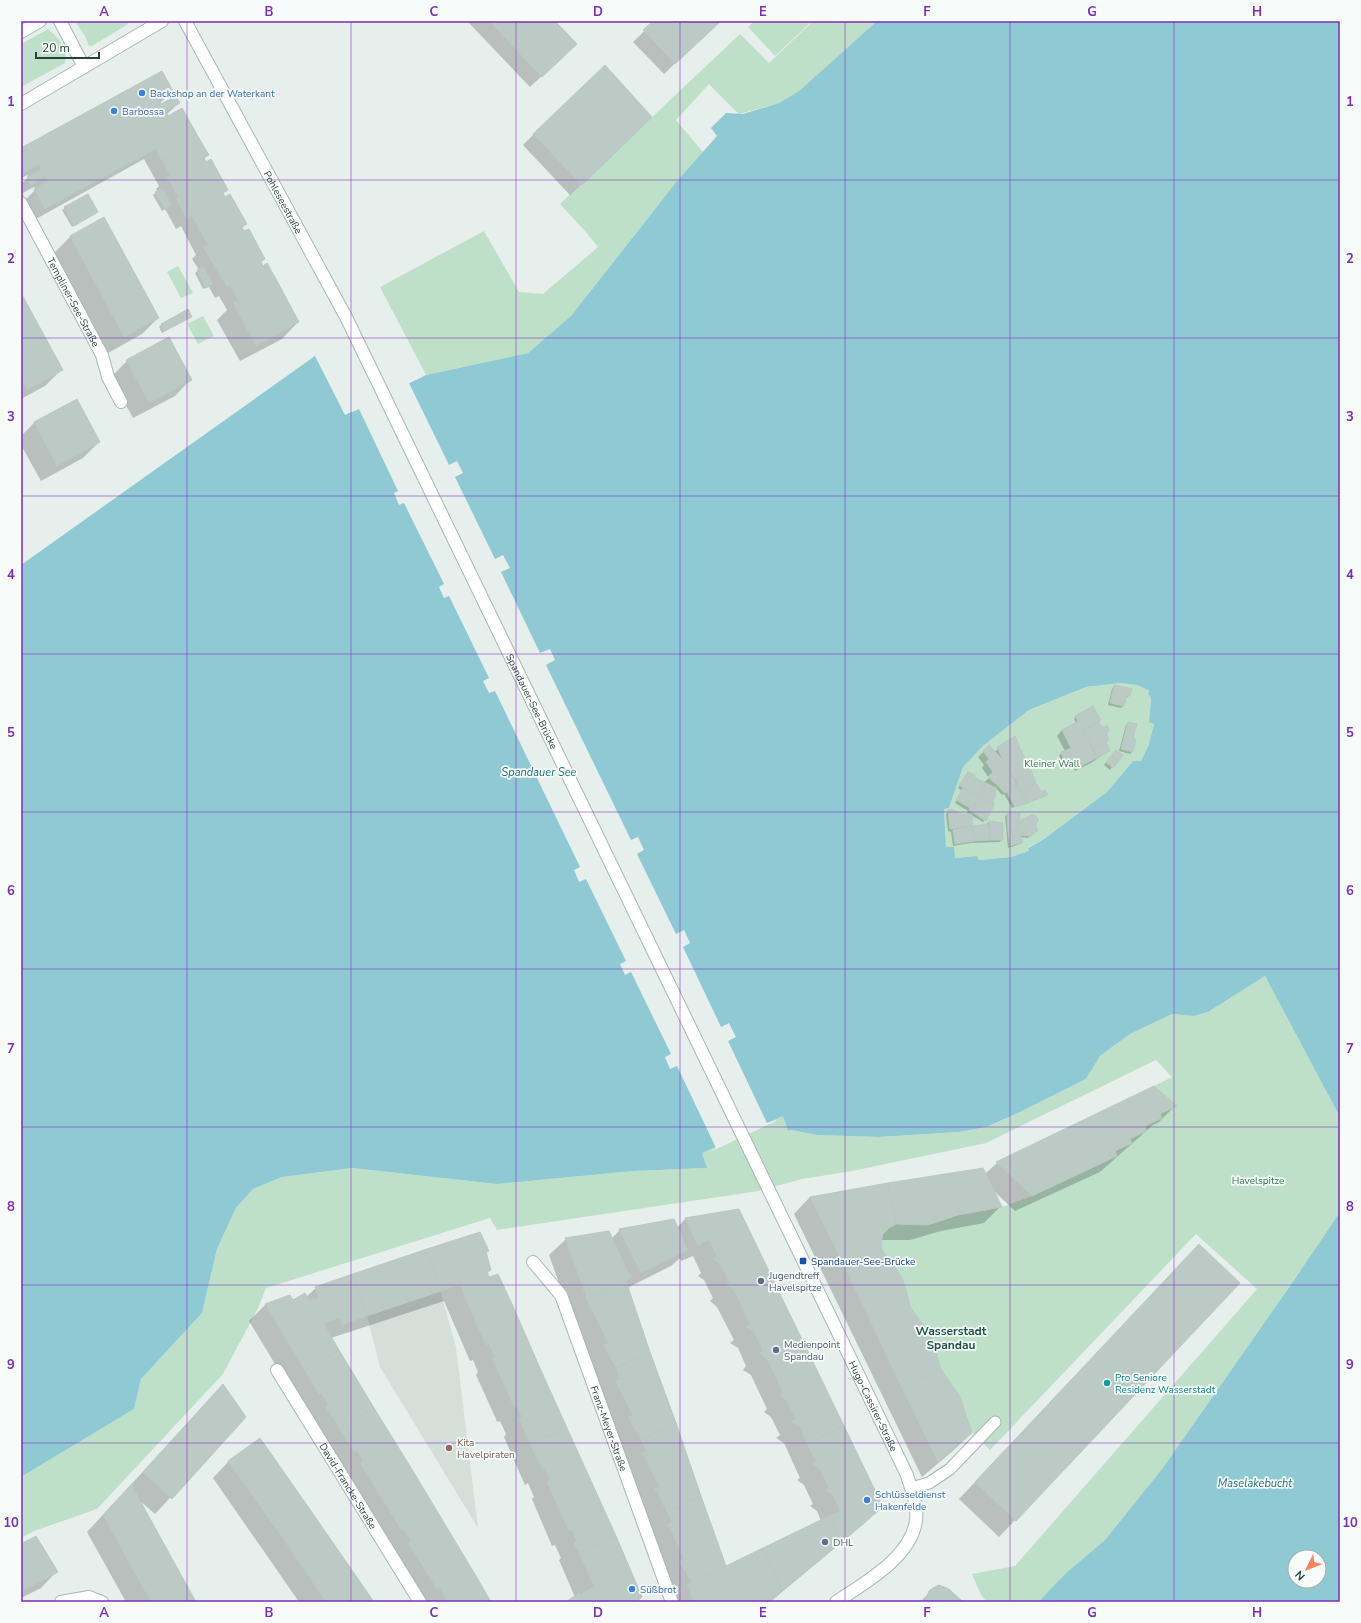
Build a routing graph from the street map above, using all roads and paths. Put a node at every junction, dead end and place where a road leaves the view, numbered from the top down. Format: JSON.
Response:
{"nodes":[{"id":1,"x":40,"y":21,"type":"edge"},
{"id":2,"x":60,"y":21,"type":"edge"},
{"id":3,"x":162,"y":21,"type":"edge"},
{"id":4,"x":185,"y":21,"type":"edge"},
{"id":5,"x":21,"y":32,"type":"edge"},
{"id":6,"x":84,"y":67,"type":"junction"},
{"id":7,"x":21,"y":104,"type":"edge"},
{"id":8,"x":21,"y":203,"type":"edge"},
{"id":9,"x":379,"y":386,"type":"joint"},
{"id":10,"x":121,"y":402,"type":"dead end"},
{"id":11,"x":747,"y":1146,"type":"joint"},
{"id":12,"x":533,"y":1262,"type":"dead end"},
{"id":13,"x":277,"y":1370,"type":"dead end"},
{"id":14,"x":995,"y":1422,"type":"dead end"},
{"id":15,"x":911,"y":1488,"type":"junction"},
{"id":16,"x":61,"y":1602,"type":"edge"},
{"id":17,"x":102,"y":1602,"type":"edge"},
{"id":18,"x":420,"y":1602,"type":"edge"},
{"id":19,"x":672,"y":1602,"type":"edge"},
{"id":20,"x":836,"y":1602,"type":"edge"}],
"edges":[{"from":1,"to":5,"type":"street"},
{"from":2,"to":6,"type":"street"},
{"from":3,"to":6,"type":"street"},
{"from":4,"to":9,"type":"street","name":"Pohleseestraße"},
{"from":6,"to":7,"type":"street"},
{"from":8,"to":10,"type":"street","name":"Templiner-See-Straße"},
{"from":9,"to":11,"type":"street","name":"Spandauer-See-Brücke"},
{"from":11,"to":15,"type":"street","name":"Hugo-Cassirer-Straße"},
{"from":12,"to":19,"type":"street","name":"Franz-Meyer-Straße"},
{"from":13,"to":18,"type":"street","name":"David-Francke-Straße"},
{"from":14,"to":15,"type":"lane"},
{"from":15,"to":20,"type":"street","name":"Hugo-Cassirer-Straße"},
{"from":16,"to":17,"type":"street"}]}
